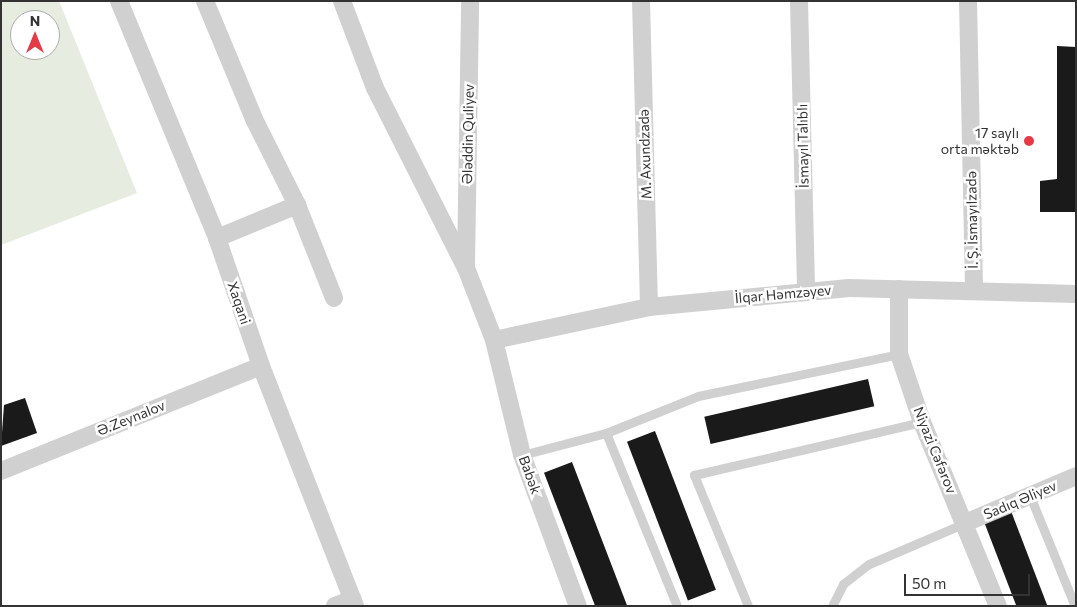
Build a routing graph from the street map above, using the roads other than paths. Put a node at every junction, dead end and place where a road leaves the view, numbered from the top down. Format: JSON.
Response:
{"nodes":[{"id":1,"x":119,"y":1,"type":"edge"},
{"id":2,"x":205,"y":1,"type":"edge"},
{"id":3,"x":342,"y":1,"type":"edge"},
{"id":4,"x":470,"y":1,"type":"edge"},
{"id":5,"x":641,"y":1,"type":"edge"},
{"id":6,"x":799,"y":1,"type":"edge"},
{"id":7,"x":968,"y":1,"type":"edge"},
{"id":8,"x":296,"y":205,"type":"junction"},
{"id":9,"x":216,"y":238,"type":"junction"},
{"id":10,"x":466,"y":268,"type":"junction"},
{"id":11,"x":899,"y":289,"type":"junction"},
{"id":12,"x":974,"y":290,"type":"junction"},
{"id":13,"x":806,"y":292,"type":"junction"},
{"id":14,"x":1076,"y":294,"type":"edge"},
{"id":15,"x":334,"y":298,"type":"dead end"},
{"id":16,"x":649,"y":307,"type":"junction"},
{"id":17,"x":494,"y":340,"type":"junction"},
{"id":18,"x":899,"y":354,"type":"junction"},
{"id":19,"x":261,"y":366,"type":"junction"},
{"id":20,"x":922,"y":422,"type":"junction"},
{"id":21,"x":606,"y":433,"type":"junction"},
{"id":22,"x":522,"y":455,"type":"junction"},
{"id":23,"x":1,"y":471,"type":"edge"},
{"id":24,"x":1076,"y":476,"type":"edge"},
{"id":25,"x":1030,"y":496,"type":"junction"},
{"id":26,"x":965,"y":523,"type":"junction"},
{"id":27,"x":354,"y":602,"type":"edge"},
{"id":28,"x":336,"y":606,"type":"edge"},
{"id":29,"x":578,"y":606,"type":"edge"},
{"id":30,"x":677,"y":606,"type":"edge"},
{"id":31,"x":748,"y":606,"type":"edge"},
{"id":32,"x":832,"y":606,"type":"edge"},
{"id":33,"x":998,"y":606,"type":"edge"},
{"id":34,"x":1075,"y":606,"type":"edge"}],
"edges":[{"from":1,"to":9,"type":"street","name":"Xaqani"},
{"from":2,"to":8,"type":"street"},
{"from":3,"to":10,"type":"street","name":"Babək"},
{"from":4,"to":10,"type":"street","name":"Ələddin Quliyev"},
{"from":5,"to":16,"type":"street","name":"M. Axundzadə"},
{"from":6,"to":13,"type":"street","name":"İsmayıl Talıblı"},
{"from":7,"to":12,"type":"street","name":"İ. Ş. İsmayılzadə"},
{"from":8,"to":9,"type":"street"},
{"from":8,"to":15,"type":"street"},
{"from":9,"to":19,"type":"street","name":"Xaqani"},
{"from":10,"to":17,"type":"street","name":"Babək"},
{"from":11,"to":12,"type":"street","name":"İlqar Həmzəyev"},
{"from":11,"to":13,"type":"street","name":"İlqar Həmzəyev"},
{"from":11,"to":18,"type":"street","name":"Niyazi Cəfərov"},
{"from":12,"to":14,"type":"street","name":"İlqar Həmzəyev"},
{"from":13,"to":16,"type":"street","name":"İlqar Həmzəyev"},
{"from":16,"to":17,"type":"street","name":"İlqar Həmzəyev"},
{"from":17,"to":22,"type":"street","name":"Babək"},
{"from":18,"to":20,"type":"street","name":"Niyazi Cəfərov"},
{"from":18,"to":21,"type":"lane"},
{"from":19,"to":23,"type":"street","name":"Ə.Zeynalov"},
{"from":19,"to":27,"type":"street","name":"Xaqani"},
{"from":20,"to":26,"type":"street","name":"Niyazi Cəfərov"},
{"from":20,"to":31,"type":"lane"},
{"from":21,"to":22,"type":"lane"},
{"from":21,"to":30,"type":"lane"},
{"from":22,"to":29,"type":"street","name":"Babək"},
{"from":24,"to":25,"type":"street","name":"Sadıq Əliyev"},
{"from":25,"to":26,"type":"street","name":"Sadıq Əliyev"},
{"from":25,"to":34,"type":"lane"},
{"from":26,"to":32,"type":"lane"},
{"from":26,"to":33,"type":"street","name":"Niyazi Cəfərov"},
{"from":27,"to":28,"type":"street"}]}
